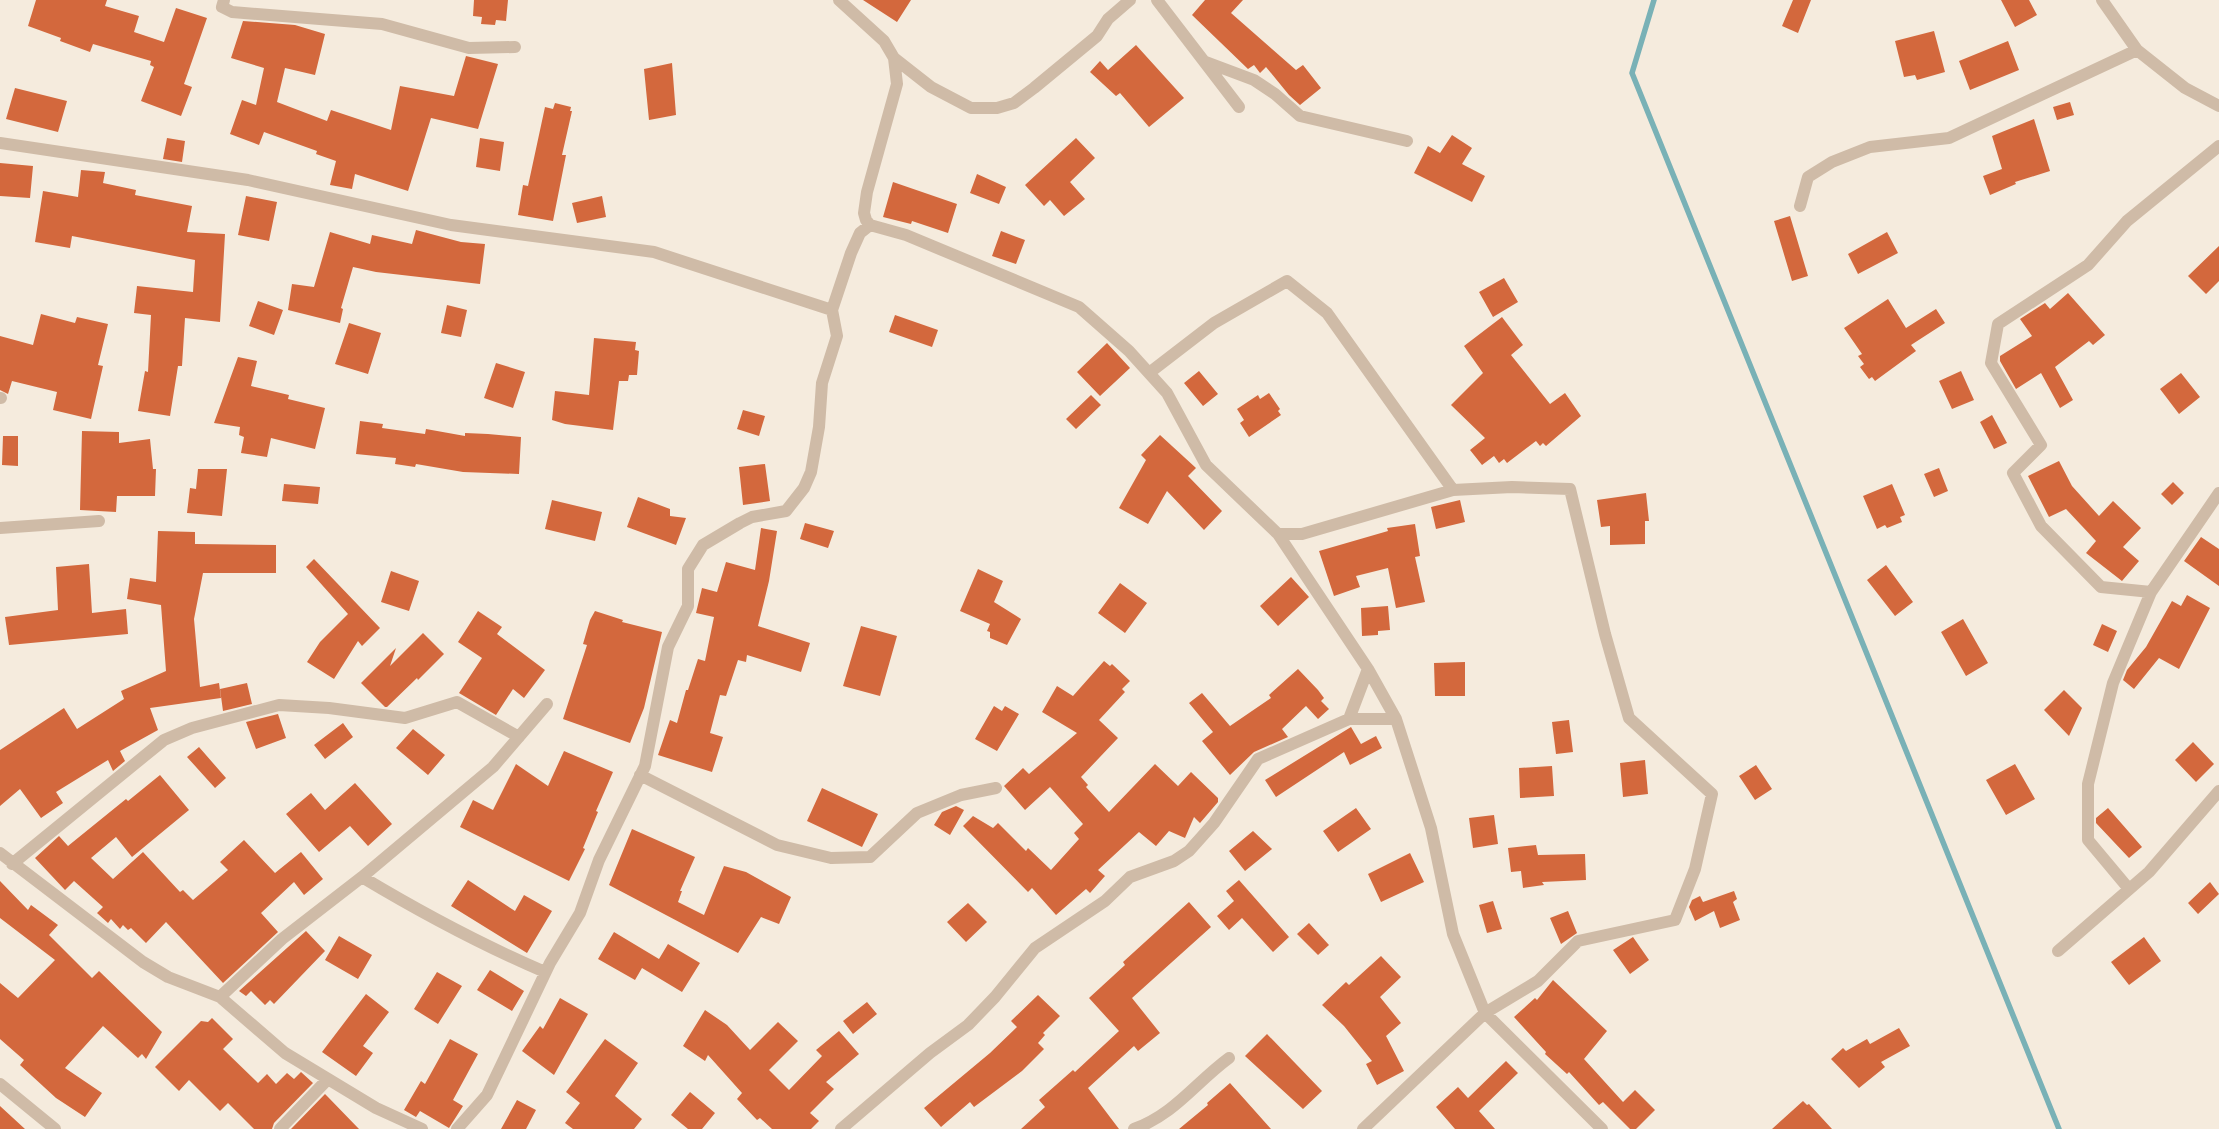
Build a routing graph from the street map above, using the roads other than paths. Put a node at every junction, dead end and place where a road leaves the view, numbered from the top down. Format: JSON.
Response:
{"nodes":[{"id":1,"x":224,"y":0,"type":"edge"},
{"id":2,"x":839,"y":0,"type":"edge"},
{"id":3,"x":1130,"y":0,"type":"edge"},
{"id":4,"x":1157,"y":0,"type":"edge"},
{"id":5,"x":2102,"y":0,"type":"edge"},
{"id":6,"x":515,"y":47,"type":"dead end"},
{"id":7,"x":2137,"y":50,"type":"junction"},
{"id":8,"x":894,"y":58,"type":"junction"},
{"id":9,"x":1206,"y":62,"type":"junction"},
{"id":10,"x":2219,"y":106,"type":"edge"},
{"id":11,"x":1239,"y":107,"type":"dead end"},
{"id":12,"x":1407,"y":141,"type":"dead end"},
{"id":13,"x":0,"y":143,"type":"edge"},
{"id":14,"x":2219,"y":146,"type":"edge"},
{"id":15,"x":1800,"y":206,"type":"dead end"},
{"id":16,"x":870,"y":225,"type":"junction"},
{"id":17,"x":832,"y":310,"type":"junction"},
{"id":18,"x":1149,"y":374,"type":"junction"},
{"id":19,"x":1453,"y":490,"type":"junction"},
{"id":20,"x":2219,"y":493,"type":"edge"},
{"id":21,"x":99,"y":521,"type":"dead end"},
{"id":22,"x":0,"y":528,"type":"edge"},
{"id":23,"x":1278,"y":534,"type":"junction"},
{"id":24,"x":2151,"y":592,"type":"junction"},
{"id":25,"x":1368,"y":669,"type":"junction"},
{"id":26,"x":547,"y":704,"type":"dead end"},
{"id":27,"x":1349,"y":719,"type":"junction"},
{"id":28,"x":1396,"y":719,"type":"junction"},
{"id":29,"x":519,"y":737,"type":"junction"},
{"id":30,"x":640,"y":775,"type":"junction"},
{"id":31,"x":996,"y":788,"type":"dead end"},
{"id":32,"x":2219,"y":791,"type":"edge"},
{"id":33,"x":0,"y":853,"type":"edge"},
{"id":34,"x":12,"y":864,"type":"junction"},
{"id":35,"x":362,"y":878,"type":"junction"},
{"id":36,"x":2129,"y":889,"type":"junction"},
{"id":37,"x":2058,"y":951,"type":"dead end"},
{"id":38,"x":545,"y":972,"type":"junction"},
{"id":39,"x":220,"y":997,"type":"junction"},
{"id":40,"x":1485,"y":1013,"type":"junction"},
{"id":41,"x":1229,"y":1058,"type":"dead end"},
{"id":42,"x":327,"y":1080,"type":"junction"},
{"id":43,"x":0,"y":1084,"type":"edge"},
{"id":44,"x":850,"y":1127,"type":"edge"},
{"id":45,"x":55,"y":1129,"type":"edge"},
{"id":46,"x":280,"y":1129,"type":"edge"},
{"id":47,"x":422,"y":1129,"type":"edge"},
{"id":48,"x":458,"y":1129,"type":"edge"},
{"id":49,"x":1134,"y":1129,"type":"edge"},
{"id":50,"x":1363,"y":1129,"type":"edge"},
{"id":51,"x":1602,"y":1129,"type":"edge"}],
"edges":[{"from":1,"to":6,"type":"street"},
{"from":2,"to":8,"type":"street"},
{"from":3,"to":8,"type":"street"},
{"from":4,"to":9,"type":"street"},
{"from":5,"to":7,"type":"street"},
{"from":7,"to":10,"type":"street"},
{"from":7,"to":15,"type":"street"},
{"from":8,"to":16,"type":"street"},
{"from":9,"to":11,"type":"street"},
{"from":9,"to":12,"type":"street"},
{"from":13,"to":17,"type":"street"},
{"from":14,"to":24,"type":"street"},
{"from":16,"to":17,"type":"street"},
{"from":16,"to":18,"type":"street"},
{"from":17,"to":30,"type":"street"},
{"from":18,"to":19,"type":"street"},
{"from":18,"to":23,"type":"street"},
{"from":19,"to":23,"type":"street"},
{"from":19,"to":40,"type":"street"},
{"from":20,"to":24,"type":"street"},
{"from":21,"to":22,"type":"street"},
{"from":23,"to":25,"type":"street"},
{"from":24,"to":36,"type":"street"},
{"from":25,"to":27,"type":"street"},
{"from":25,"to":28,"type":"street"},
{"from":26,"to":29,"type":"street"},
{"from":27,"to":28,"type":"street"},
{"from":27,"to":44,"type":"street"},
{"from":28,"to":40,"type":"street"},
{"from":29,"to":34,"type":"street"},
{"from":29,"to":35,"type":"street"},
{"from":30,"to":31,"type":"street"},
{"from":30,"to":38,"type":"street"},
{"from":32,"to":36,"type":"street"},
{"from":33,"to":34,"type":"street"},
{"from":34,"to":39,"type":"street"},
{"from":35,"to":38,"type":"street"},
{"from":35,"to":39,"type":"street"},
{"from":36,"to":37,"type":"street"},
{"from":38,"to":48,"type":"street"},
{"from":39,"to":42,"type":"street"},
{"from":40,"to":50,"type":"street"},
{"from":40,"to":51,"type":"street"},
{"from":41,"to":49,"type":"street"},
{"from":42,"to":46,"type":"street"},
{"from":42,"to":47,"type":"street"},
{"from":43,"to":45,"type":"street"}]}
